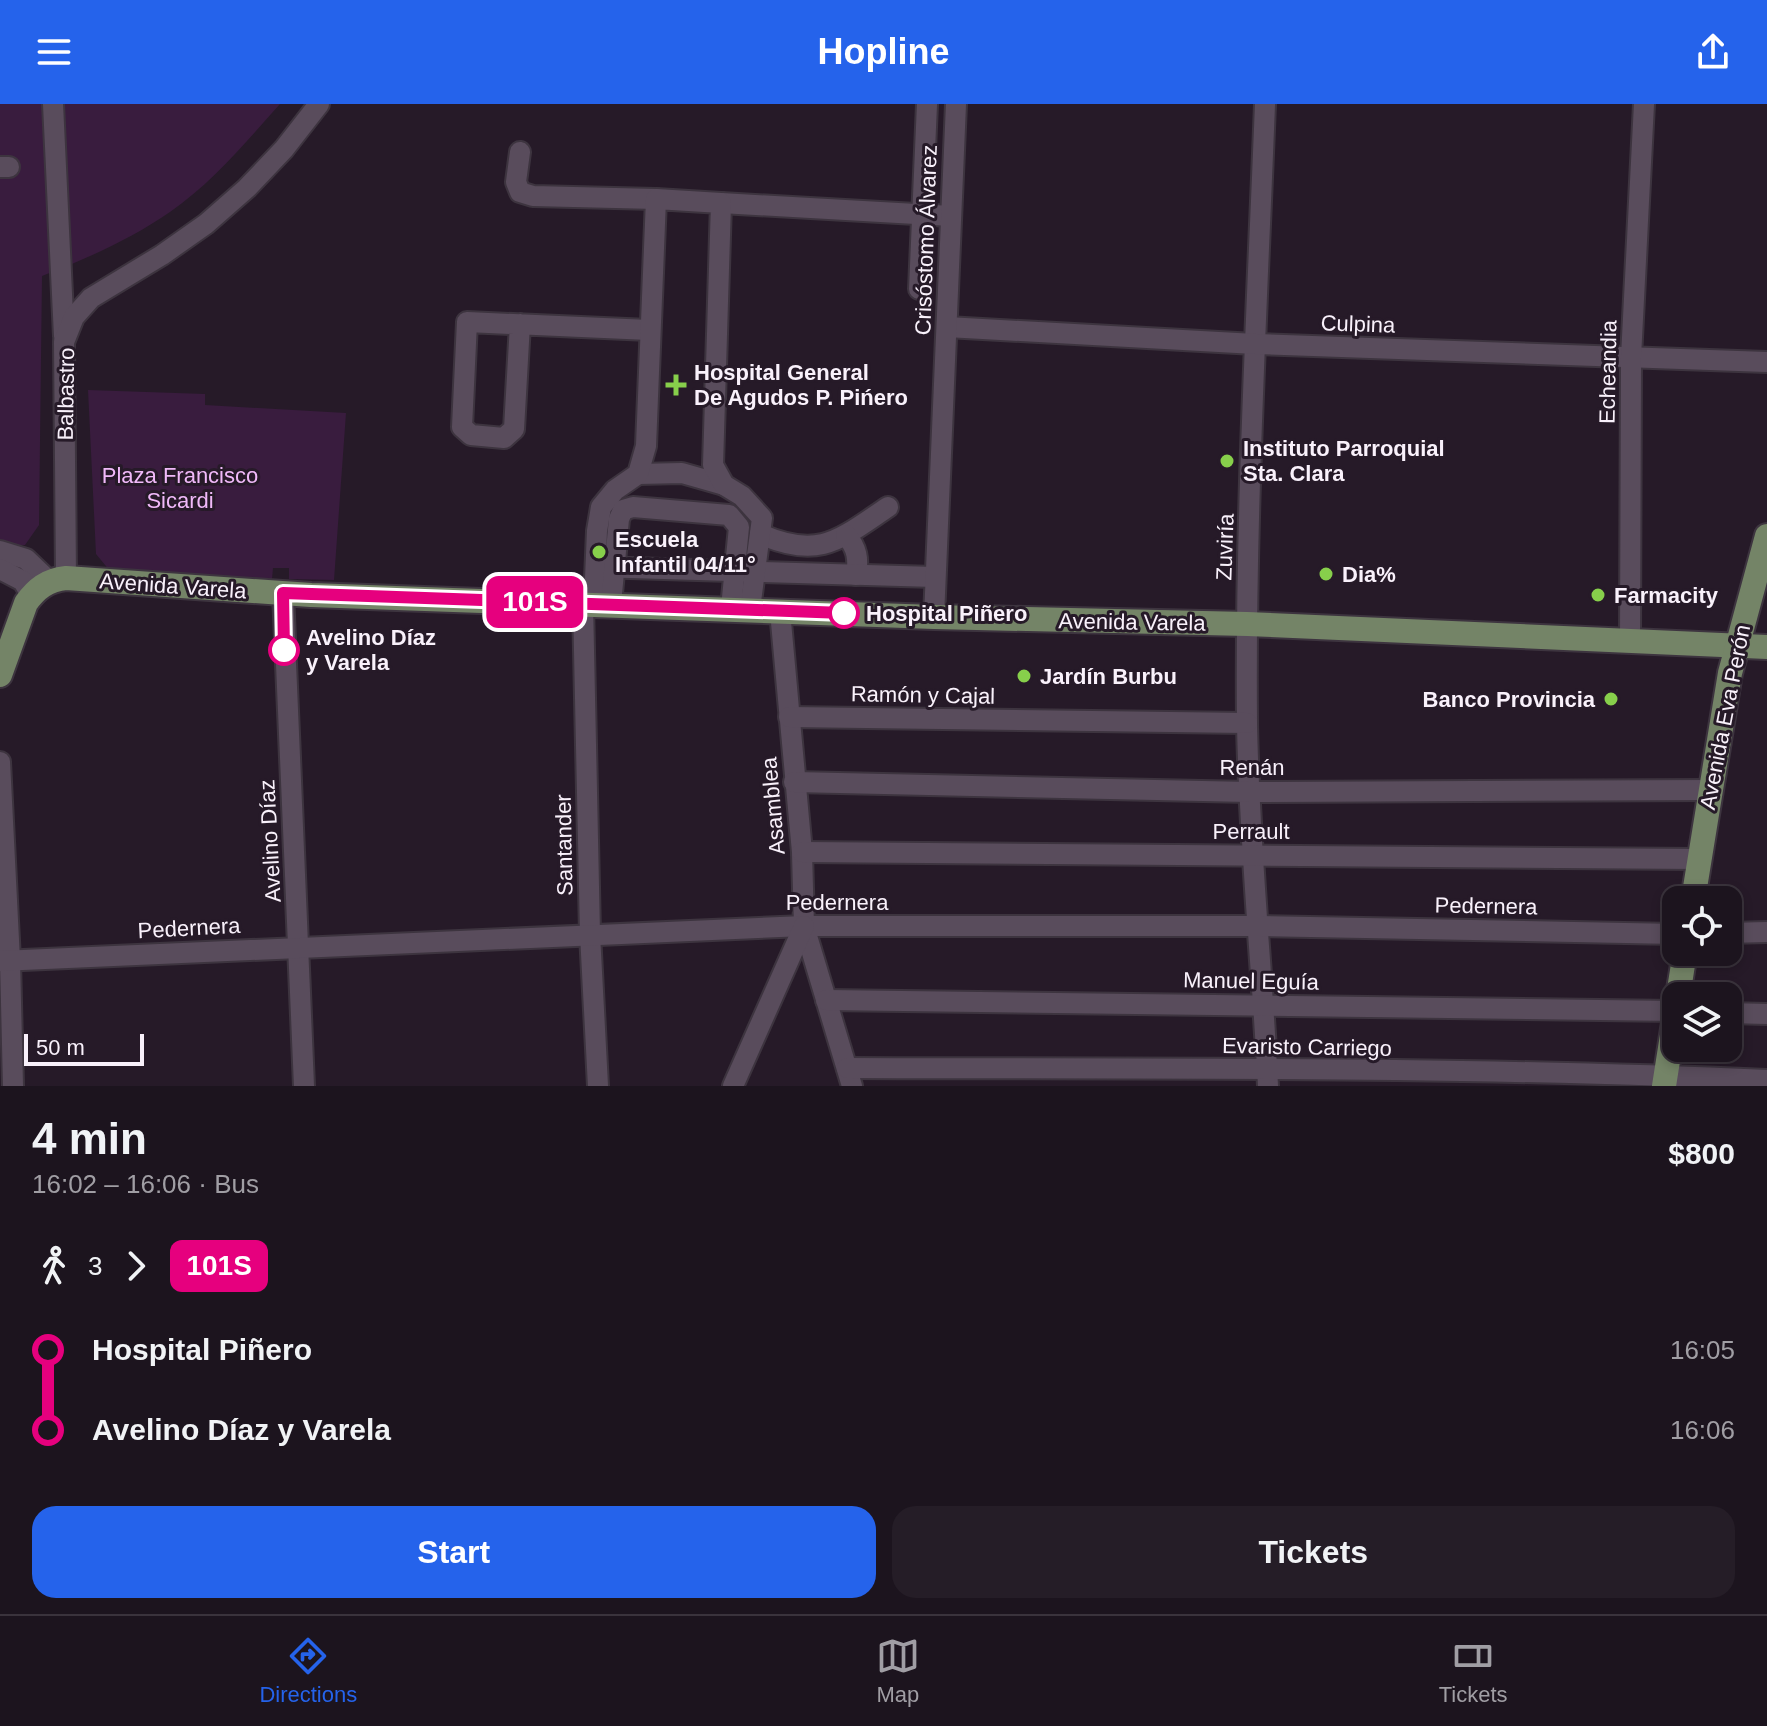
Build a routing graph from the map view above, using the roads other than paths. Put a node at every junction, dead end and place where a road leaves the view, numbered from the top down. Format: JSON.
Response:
{"nodes":[{"id":1,"x":53,"y":104,"type":"edge"},
{"id":2,"x":319,"y":104,"type":"edge"},
{"id":3,"x":927,"y":104,"type":"edge"},
{"id":4,"x":956,"y":104,"type":"edge"},
{"id":5,"x":1265,"y":104,"type":"edge"},
{"id":6,"x":1644,"y":104,"type":"edge"},
{"id":7,"x":520,"y":152,"type":"dead end"},
{"id":8,"x":656,"y":199,"type":"junction"},
{"id":9,"x":721,"y":203,"type":"junction"},
{"id":10,"x":922,"y":214,"type":"junction"},
{"id":11,"x":951,"y":216,"type":"junction"},
{"id":12,"x":919,"y":289,"type":"dead end"},
{"id":13,"x":520,"y":324,"type":"junction"},
{"id":14,"x":947,"y":327,"type":"junction"},
{"id":15,"x":649,"y":330,"type":"junction"},
{"id":16,"x":64,"y":342,"type":"junction"},
{"id":17,"x":1255,"y":344,"type":"junction"},
{"id":18,"x":1631,"y":357,"type":"junction"},
{"id":19,"x":1767,"y":362,"type":"edge"},
{"id":20,"x":638,"y":474,"type":"junction"},
{"id":21,"x":724,"y":485,"type":"junction"},
{"id":22,"x":888,"y":507,"type":"dead end"},
{"id":23,"x":760,"y":534,"type":"junction"},
{"id":24,"x":846,"y":535,"type":"junction"},
{"id":25,"x":1767,"y":536,"type":"edge"},
{"id":26,"x":0,"y":551,"type":"edge"},
{"id":27,"x":605,"y":567,"type":"junction"},
{"id":28,"x":0,"y":569,"type":"edge"},
{"id":29,"x":745,"y":571,"type":"junction"},
{"id":30,"x":856,"y":575,"type":"junction"},
{"id":31,"x":935,"y":577,"type":"junction"},
{"id":32,"x":49,"y":585,"type":"junction"},
{"id":33,"x":283,"y":593,"type":"junction"},
{"id":34,"x":596,"y":603,"type":"junction"},
{"id":35,"x":740,"y":609,"type":"junction"},
{"id":36,"x":780,"y":611,"type":"junction"},
{"id":37,"x":934,"y":617,"type":"junction"},
{"id":38,"x":1247,"y":624,"type":"junction"},
{"id":39,"x":1630,"y":642,"type":"junction"},
{"id":40,"x":1737,"y":645,"type":"junction"},
{"id":41,"x":1767,"y":647,"type":"edge"},
{"id":42,"x":0,"y":675,"type":"edge"},
{"id":43,"x":789,"y":717,"type":"junction"},
{"id":44,"x":1247,"y":723,"type":"junction"},
{"id":45,"x":0,"y":762,"type":"edge"},
{"id":46,"x":794,"y":782,"type":"junction"},
{"id":47,"x":1710,"y":790,"type":"junction"},
{"id":48,"x":1249,"y":792,"type":"junction"},
{"id":49,"x":802,"y":852,"type":"junction"},
{"id":50,"x":1252,"y":855,"type":"junction"},
{"id":51,"x":1699,"y":859,"type":"junction"},
{"id":52,"x":1695,"y":886,"type":"edge"},
{"id":53,"x":804,"y":926,"type":"junction"},
{"id":54,"x":1259,"y":926,"type":"junction"},
{"id":55,"x":1767,"y":932,"type":"edge"},
{"id":56,"x":1742,"y":933,"type":"edge"},
{"id":57,"x":590,"y":934,"type":"junction"},
{"id":58,"x":1662,"y":934,"type":"edge"},
{"id":59,"x":300,"y":946,"type":"junction"},
{"id":60,"x":5,"y":961,"type":"edge"},
{"id":61,"x":826,"y":1000,"type":"junction"},
{"id":62,"x":1264,"y":1005,"type":"junction"},
{"id":63,"x":1662,"y":1011,"type":"edge"},
{"id":64,"x":1742,"y":1013,"type":"edge"},
{"id":65,"x":1767,"y":1014,"type":"edge"},
{"id":66,"x":850,"y":1077,"type":"edge"},
{"id":67,"x":1268,"y":1078,"type":"edge"},
{"id":68,"x":1767,"y":1080,"type":"edge"},
{"id":69,"x":1664,"y":1081,"type":"edge"},
{"id":70,"x":13,"y":1086,"type":"edge"},
{"id":71,"x":304,"y":1086,"type":"edge"},
{"id":72,"x":598,"y":1086,"type":"edge"},
{"id":73,"x":733,"y":1086,"type":"edge"}],
"edges":[{"from":1,"to":16,"type":"street"},
{"from":2,"to":16,"type":"street","name":"Balbastro"},
{"from":3,"to":10,"type":"street"},
{"from":4,"to":11,"type":"street","name":"Crisóstomo Álvarez"},
{"from":5,"to":17,"type":"street","name":"Zuviría"},
{"from":6,"to":18,"type":"street","name":"Echeandia"},
{"from":7,"to":8,"type":"street"},
{"from":8,"to":9,"type":"street"},
{"from":8,"to":15,"type":"street"},
{"from":9,"to":10,"type":"street"},
{"from":9,"to":21,"type":"street"},
{"from":10,"to":11,"type":"street"},
{"from":10,"to":12,"type":"street"},
{"from":11,"to":14,"type":"street","name":"Crisóstomo Álvarez"},
{"from":13,"to":13,"type":"street"},
{"from":13,"to":15,"type":"street"},
{"from":14,"to":17,"type":"street","name":"Culpina"},
{"from":14,"to":31,"type":"street","name":"Crisóstomo Álvarez"},
{"from":15,"to":20,"type":"street"},
{"from":16,"to":32,"type":"street","name":"Balbastro"},
{"from":17,"to":18,"type":"street","name":"Culpina"},
{"from":17,"to":38,"type":"street","name":"Zuviría"},
{"from":18,"to":19,"type":"street","name":"Culpina"},
{"from":18,"to":39,"type":"street","name":"Echeandia"},
{"from":20,"to":21,"type":"street"},
{"from":20,"to":27,"type":"street"},
{"from":21,"to":23,"type":"street"},
{"from":22,"to":24,"type":"street"},
{"from":23,"to":24,"type":"street"},
{"from":23,"to":29,"type":"street"},
{"from":24,"to":30,"type":"street"},
{"from":25,"to":40,"type":"main road","name":"Avenida Eva Perón"},
{"from":26,"to":32,"type":"street"},
{"from":27,"to":29,"type":"street"},
{"from":27,"to":29,"type":"street"},
{"from":27,"to":34,"type":"street","name":"Santander"},
{"from":28,"to":32,"type":"street"},
{"from":29,"to":30,"type":"street"},
{"from":29,"to":35,"type":"street"},
{"from":30,"to":31,"type":"street"},
{"from":31,"to":37,"type":"street","name":"Crisóstomo Álvarez"},
{"from":32,"to":33,"type":"main road","name":"Avenida Varela"},
{"from":32,"to":42,"type":"main road","name":"Balbastro"},
{"from":33,"to":34,"type":"main road","name":"Avenida Varela"},
{"from":33,"to":59,"type":"street","name":"Avelino Díaz"},
{"from":34,"to":35,"type":"main road","name":"Avenida Varela"},
{"from":34,"to":57,"type":"street","name":"Santander"},
{"from":35,"to":36,"type":"main road","name":"Avenida Varela"},
{"from":36,"to":37,"type":"main road","name":"Avenida Varela"},
{"from":36,"to":43,"type":"street","name":"Asamblea"},
{"from":37,"to":38,"type":"main road","name":"Avenida Varela"},
{"from":38,"to":39,"type":"main road","name":"Avenida Varela"},
{"from":38,"to":44,"type":"street","name":"Zuviría"},
{"from":39,"to":40,"type":"main road","name":"Avenida Varela"},
{"from":40,"to":41,"type":"main road","name":"Avenida Varela"},
{"from":40,"to":47,"type":"main road","name":"Avenida Eva Perón"},
{"from":43,"to":44,"type":"street","name":"Ramón y Cajal"},
{"from":43,"to":46,"type":"street","name":"Asamblea"},
{"from":44,"to":48,"type":"street","name":"Zuviría"},
{"from":45,"to":60,"type":"street"},
{"from":46,"to":48,"type":"street","name":"Renán"},
{"from":46,"to":49,"type":"street","name":"Asamblea"},
{"from":47,"to":48,"type":"street","name":"Renán"},
{"from":47,"to":51,"type":"main road","name":"Avenida Eva Perón"},
{"from":48,"to":50,"type":"street","name":"Zuviría"},
{"from":49,"to":50,"type":"street","name":"Perrault"},
{"from":49,"to":53,"type":"street","name":"Asamblea"},
{"from":50,"to":51,"type":"street","name":"Perrault"},
{"from":50,"to":54,"type":"street","name":"Zuviría"},
{"from":51,"to":52,"type":"main road","name":"Avenida Eva Perón"},
{"from":53,"to":54,"type":"street","name":"Pedernera"},
{"from":53,"to":57,"type":"street","name":"Pedernera"},
{"from":53,"to":61,"type":"street","name":"Asamblea"},
{"from":53,"to":73,"type":"street"},
{"from":54,"to":58,"type":"street","name":"Pedernera"},
{"from":54,"to":62,"type":"street","name":"Zuviría"},
{"from":55,"to":56,"type":"street"},
{"from":57,"to":59,"type":"street","name":"Pedernera"},
{"from":57,"to":72,"type":"street","name":"Santander"},
{"from":59,"to":60,"type":"street","name":"Pedernera"},
{"from":59,"to":71,"type":"street","name":"Avelino Díaz"},
{"from":60,"to":70,"type":"street"},
{"from":61,"to":62,"type":"street","name":"Manuel Eguía"},
{"from":61,"to":66,"type":"street","name":"Asamblea"},
{"from":62,"to":63,"type":"street","name":"Manuel Eguía"},
{"from":62,"to":67,"type":"street","name":"Zuviría"},
{"from":64,"to":65,"type":"street"},
{"from":66,"to":67,"type":"street","name":"Evaristo Carriego"},
{"from":67,"to":69,"type":"street","name":"Evaristo Carriego"},
{"from":68,"to":69,"type":"street","name":"Evaristo Carriego"}]}
